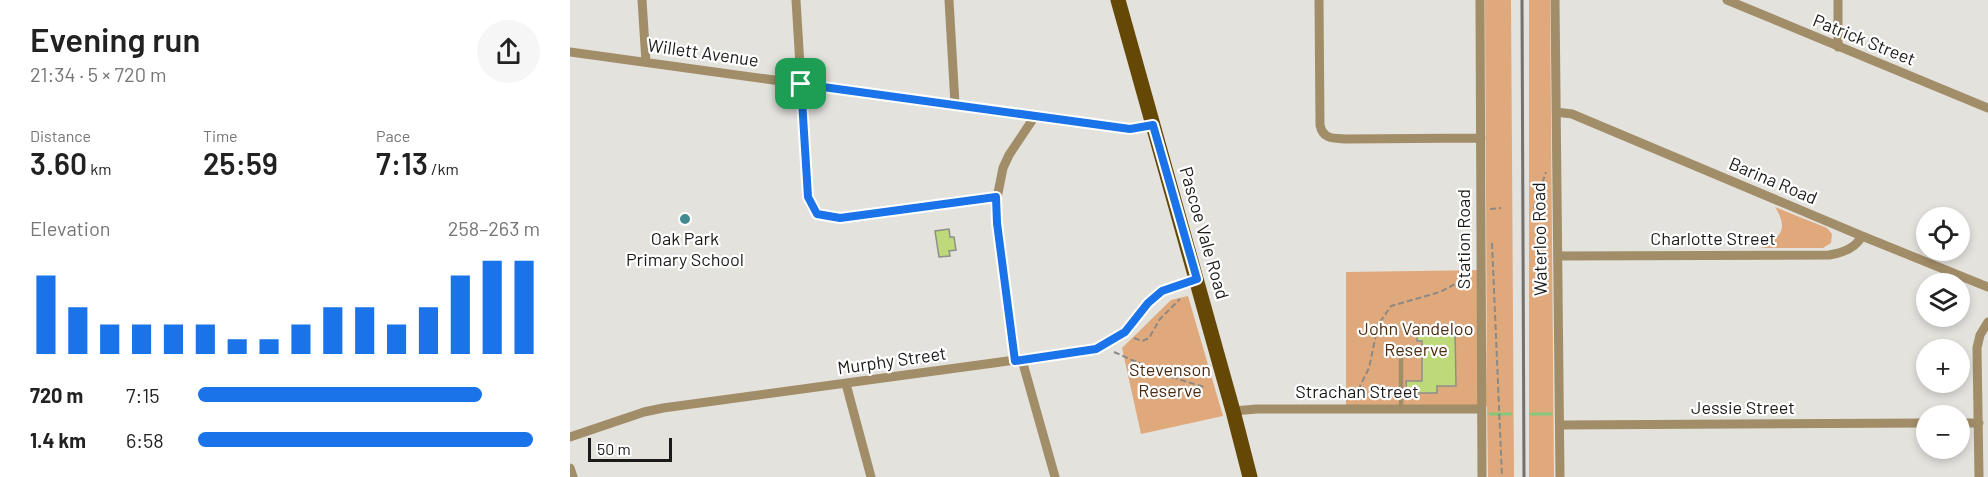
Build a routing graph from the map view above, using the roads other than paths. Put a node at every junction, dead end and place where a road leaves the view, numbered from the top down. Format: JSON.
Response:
{"nodes":[{"id":1,"x":642,"y":0,"type":"edge"},
{"id":2,"x":796,"y":0,"type":"edge"},
{"id":3,"x":949,"y":0,"type":"edge"},
{"id":4,"x":1118,"y":0,"type":"edge"},
{"id":5,"x":1319,"y":0,"type":"edge"},
{"id":6,"x":1480,"y":0,"type":"edge"},
{"id":7,"x":1556,"y":0,"type":"edge"},
{"id":8,"x":1727,"y":0,"type":"edge"},
{"id":9,"x":1838,"y":0,"type":"edge"},
{"id":10,"x":1838,"y":47,"type":"junction"},
{"id":11,"x":570,"y":52,"type":"edge"},
{"id":12,"x":646,"y":62,"type":"junction"},
{"id":13,"x":801,"y":84,"type":"junction"},
{"id":14,"x":955,"y":104,"type":"junction"},
{"id":15,"x":1988,"y":108,"type":"edge"},
{"id":16,"x":1556,"y":112,"type":"junction"},
{"id":17,"x":1035,"y":116,"type":"junction"},
{"id":18,"x":1153,"y":125,"type":"junction"},
{"id":19,"x":1481,"y":138,"type":"junction"},
{"id":20,"x":996,"y":197,"type":"junction"},
{"id":21,"x":1862,"y":236,"type":"junction"},
{"id":22,"x":1558,"y":256,"type":"junction"},
{"id":23,"x":1197,"y":279,"type":"junction"},
{"id":24,"x":1976,"y":284,"type":"junction"},
{"id":25,"x":1988,"y":287,"type":"edge"},
{"id":26,"x":1988,"y":292,"type":"edge"},
{"id":27,"x":1986,"y":325,"type":"edge"},
{"id":28,"x":1401,"y":358,"type":"dead end"},
{"id":29,"x":1019,"y":361,"type":"junction"},
{"id":30,"x":846,"y":384,"type":"junction"},
{"id":31,"x":1401,"y":408,"type":"junction"},
{"id":32,"x":1481,"y":409,"type":"junction"},
{"id":33,"x":1233,"y":411,"type":"junction"},
{"id":34,"x":1916,"y":423,"type":"edge"},
{"id":35,"x":1970,"y":423,"type":"edge"},
{"id":36,"x":1979,"y":423,"type":"junction"},
{"id":37,"x":1560,"y":425,"type":"junction"},
{"id":38,"x":570,"y":437,"type":"edge"},
{"id":39,"x":570,"y":468,"type":"edge"},
{"id":40,"x":573,"y":477,"type":"edge"},
{"id":41,"x":871,"y":477,"type":"edge"},
{"id":42,"x":1055,"y":477,"type":"edge"},
{"id":43,"x":1250,"y":477,"type":"edge"},
{"id":44,"x":1482,"y":477,"type":"edge"},
{"id":45,"x":1560,"y":477,"type":"edge"},
{"id":46,"x":1978,"y":477,"type":"edge"}],
"edges":[{"from":1,"to":12,"type":"street"},
{"from":2,"to":13,"type":"street"},
{"from":3,"to":14,"type":"street"},
{"from":4,"to":18,"type":"main road","name":"Pascoe Vale Road"},
{"from":5,"to":19,"type":"street"},
{"from":6,"to":19,"type":"street","name":"Station Road"},
{"from":7,"to":16,"type":"street","name":"Waterloo Road"},
{"from":8,"to":10,"type":"street","name":"Patrick Street"},
{"from":9,"to":10,"type":"street"},
{"from":10,"to":15,"type":"street","name":"Patrick Street"},
{"from":11,"to":12,"type":"street","name":"Willett Avenue"},
{"from":12,"to":13,"type":"street","name":"Willett Avenue"},
{"from":13,"to":14,"type":"street","name":"Willett Avenue"},
{"from":13,"to":20,"type":"street"},
{"from":14,"to":17,"type":"street","name":"Willett Avenue"},
{"from":16,"to":21,"type":"street","name":"Barina Road"},
{"from":16,"to":22,"type":"street","name":"Waterloo Road"},
{"from":17,"to":18,"type":"street","name":"Willett Avenue"},
{"from":17,"to":20,"type":"street"},
{"from":18,"to":23,"type":"main road","name":"Pascoe Vale Road"},
{"from":19,"to":32,"type":"street","name":"Station Road"},
{"from":20,"to":29,"type":"street"},
{"from":21,"to":22,"type":"street","name":"Charlotte Street"},
{"from":21,"to":24,"type":"street","name":"Barina Road"},
{"from":22,"to":37,"type":"street","name":"Waterloo Road"},
{"from":23,"to":29,"type":"street","name":"Murphy Street"},
{"from":23,"to":33,"type":"main road","name":"Pascoe Vale Road"},
{"from":24,"to":25,"type":"street","name":"Barina Road"},
{"from":24,"to":26,"type":"street","name":"Barina Road"},
{"from":27,"to":36,"type":"street"},
{"from":28,"to":31,"type":"lane"},
{"from":29,"to":30,"type":"street","name":"Murphy Street"},
{"from":29,"to":42,"type":"street"},
{"from":30,"to":38,"type":"street","name":"Murphy Street"},
{"from":30,"to":41,"type":"street"},
{"from":31,"to":32,"type":"street","name":"Strachan Street"},
{"from":31,"to":33,"type":"street","name":"Strachan Street"},
{"from":32,"to":44,"type":"street","name":"Station Road"},
{"from":33,"to":43,"type":"main road","name":"Pascoe Vale Road"},
{"from":34,"to":37,"type":"street","name":"Jessie Street"},
{"from":35,"to":36,"type":"street"},
{"from":36,"to":46,"type":"street"},
{"from":37,"to":45,"type":"street","name":"Waterloo Road"},
{"from":39,"to":40,"type":"street"}]}
